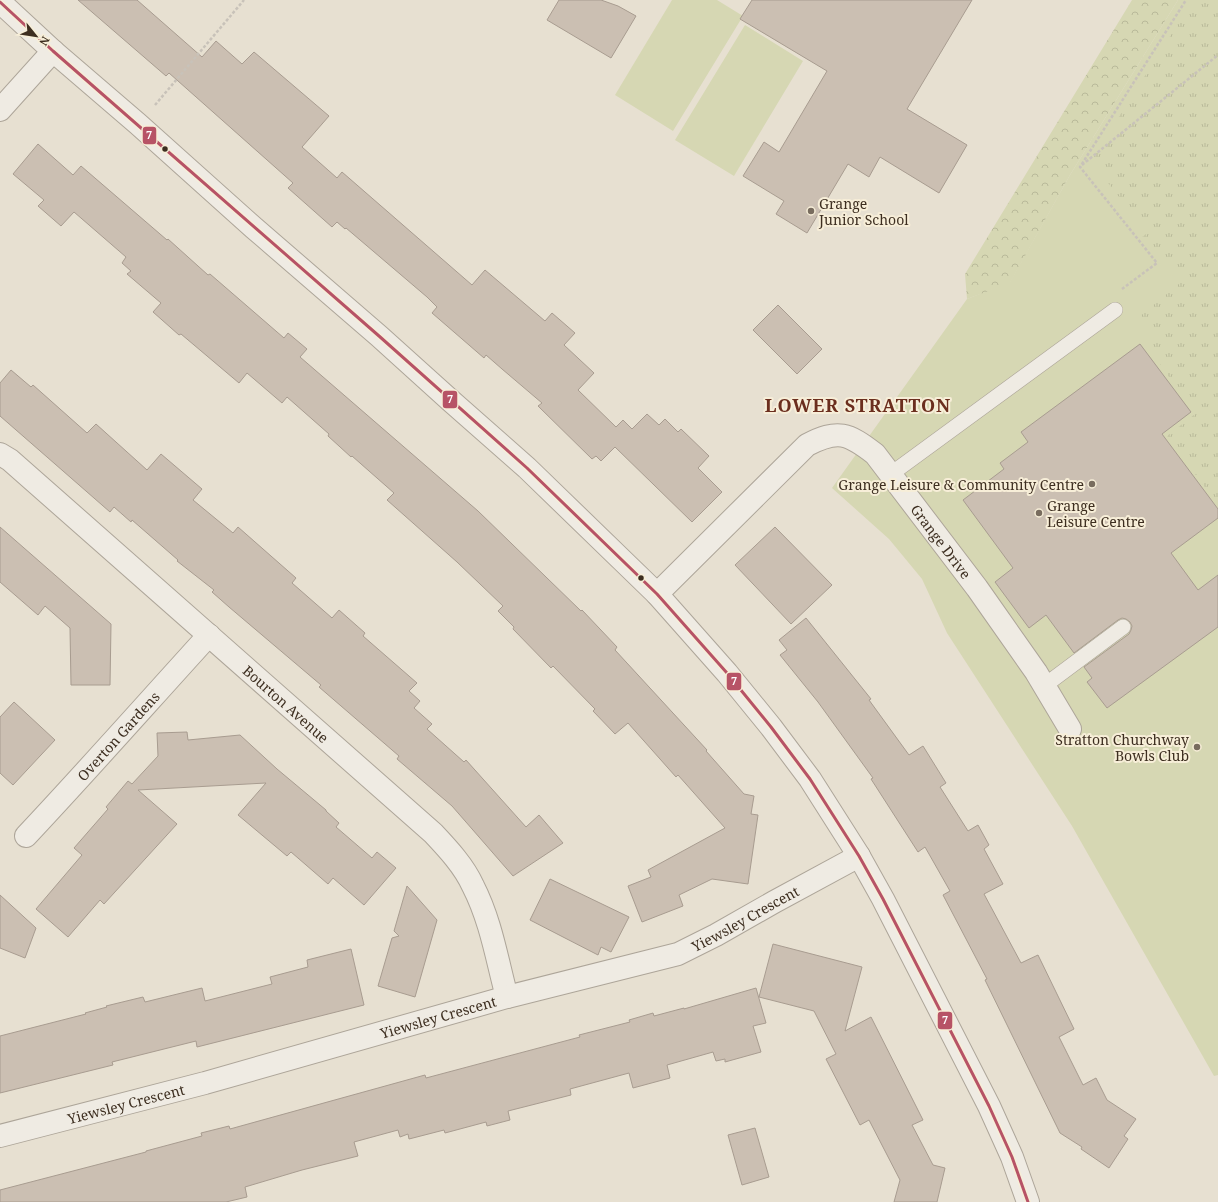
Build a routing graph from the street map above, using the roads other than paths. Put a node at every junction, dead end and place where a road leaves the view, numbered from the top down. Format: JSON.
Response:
{"nodes":[{"id":1,"x":0,"y":2,"type":"edge"},
{"id":2,"x":53,"y":51,"type":"junction"},
{"id":3,"x":0,"y":110,"type":"edge"},
{"id":4,"x":1115,"y":310,"type":"road end"},
{"id":5,"x":0,"y":454,"type":"edge"},
{"id":6,"x":890,"y":474,"type":"junction"},
{"id":7,"x":657,"y":594,"type":"junction"},
{"id":8,"x":1123,"y":627,"type":"dead end"},
{"id":9,"x":209,"y":635,"type":"junction"},
{"id":10,"x":1044,"y":686,"type":"junction"},
{"id":11,"x":1070,"y":729,"type":"dead end"},
{"id":12,"x":26,"y":836,"type":"dead end"},
{"id":13,"x":859,"y":856,"type":"junction"},
{"id":14,"x":507,"y":997,"type":"junction"},
{"id":15,"x":0,"y":1136,"type":"edge"},
{"id":16,"x":1028,"y":1202,"type":"edge"}],
"edges":[{"from":1,"to":2,"type":"street"},
{"from":2,"to":3,"type":"street"},
{"from":2,"to":7,"type":"street"},
{"from":4,"to":6,"type":"lane"},
{"from":5,"to":9,"type":"street","name":"Bourton Avenue"},
{"from":6,"to":7,"type":"street","name":"Grange Drive"},
{"from":6,"to":10,"type":"street","name":"Grange Drive"},
{"from":7,"to":13,"type":"street"},
{"from":8,"to":10,"type":"lane"},
{"from":9,"to":12,"type":"street","name":"Overton Gardens"},
{"from":9,"to":14,"type":"street","name":"Bourton Avenue"},
{"from":10,"to":11,"type":"street","name":"Grange Drive"},
{"from":13,"to":14,"type":"street","name":"Yiewsley Crescent"},
{"from":13,"to":16,"type":"street"},
{"from":14,"to":15,"type":"street","name":"Yiewsley Crescent"}]}
